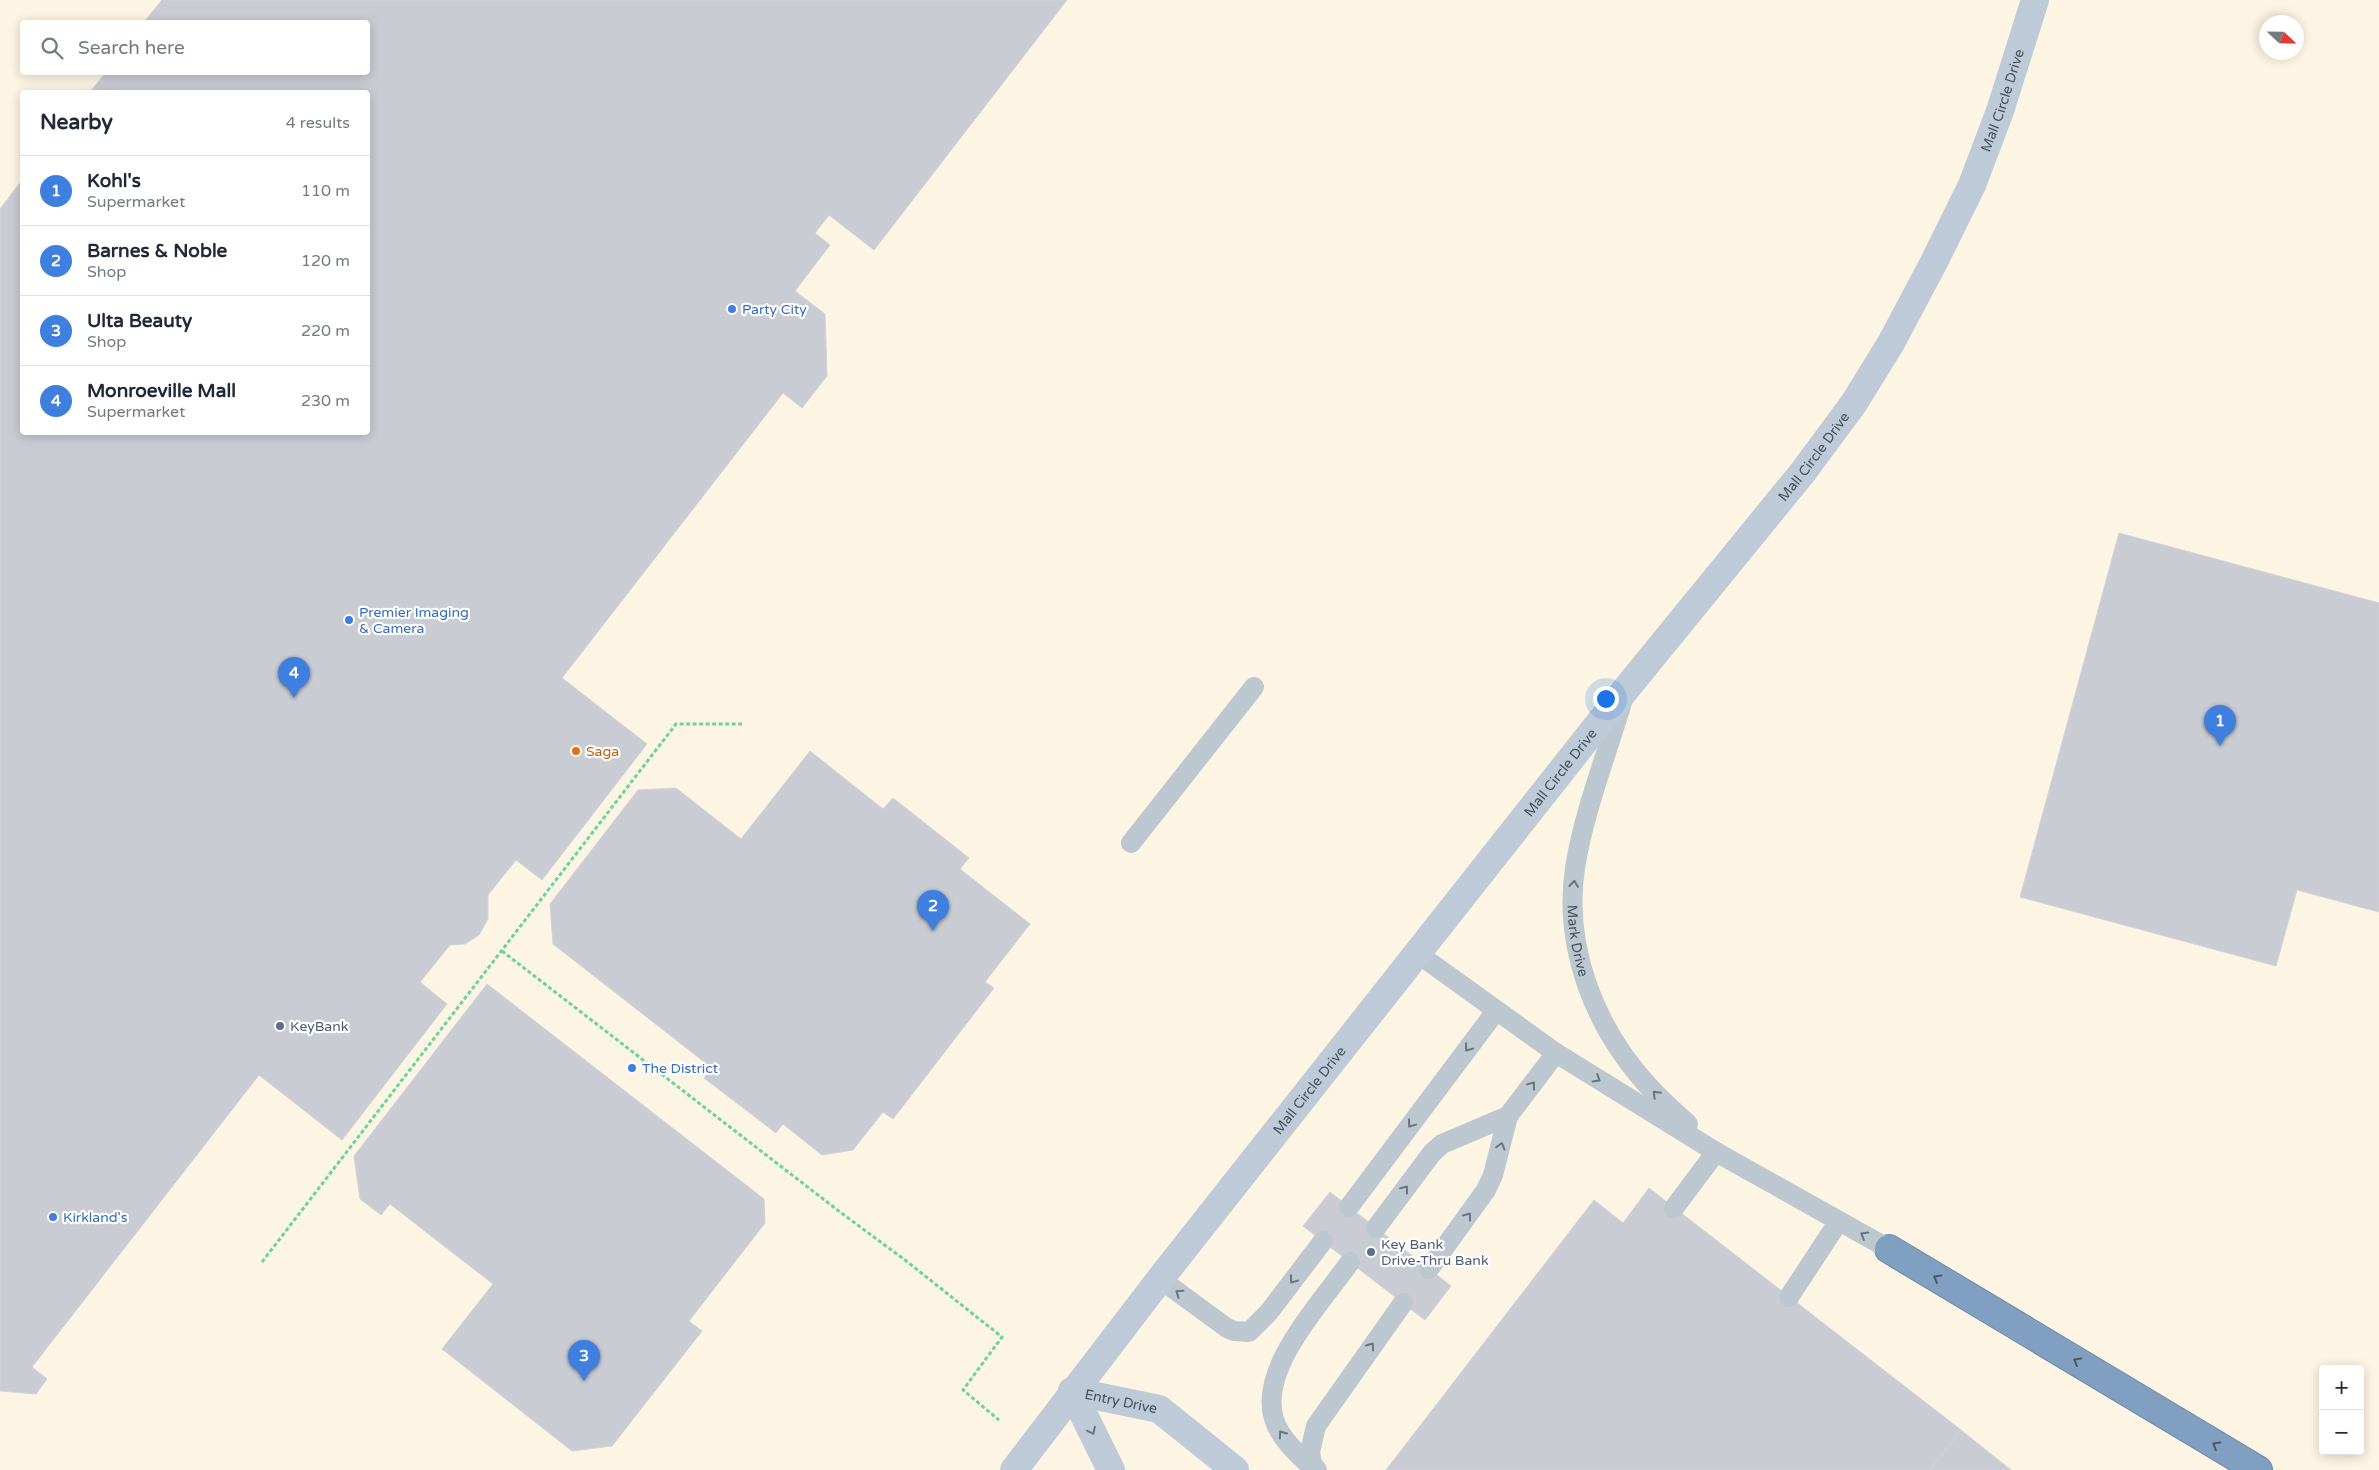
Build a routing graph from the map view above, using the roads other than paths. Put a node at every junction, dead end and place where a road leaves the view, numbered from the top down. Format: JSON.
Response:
{"nodes":[{"id":1,"x":2035,"y":0,"type":"edge"},
{"id":2,"x":1254,"y":687,"type":"dead end"},
{"id":3,"x":1626,"y":689,"type":"junction"},
{"id":4,"x":1131,"y":843,"type":"dead end"},
{"id":5,"x":1417,"y":954,"type":"junction"},
{"id":6,"x":1496,"y":1011,"type":"junction"},
{"id":7,"x":1556,"y":1053,"type":"junction"},
{"id":8,"x":1508,"y":1116,"type":"junction"},
{"id":9,"x":1716,"y":1152,"type":"junction"},
{"id":10,"x":1349,"y":1207,"type":"dead end"},
{"id":11,"x":1674,"y":1208,"type":"dead end"},
{"id":12,"x":1839,"y":1220,"type":"junction"},
{"id":13,"x":1376,"y":1228,"type":"dead end"},
{"id":14,"x":1323,"y":1241,"type":"dead end"},
{"id":15,"x":1889,"y":1249,"type":"joint"},
{"id":16,"x":1350,"y":1262,"type":"dead end"},
{"id":17,"x":1429,"y":1269,"type":"dead end"},
{"id":18,"x":1160,"y":1279,"type":"junction"},
{"id":19,"x":1789,"y":1297,"type":"dead end"},
{"id":20,"x":1403,"y":1303,"type":"dead end"},
{"id":21,"x":1072,"y":1392,"type":"junction"},
{"id":22,"x":1014,"y":1470,"type":"edge"},
{"id":23,"x":1111,"y":1470,"type":"edge"},
{"id":24,"x":1235,"y":1470,"type":"edge"},
{"id":25,"x":1316,"y":1470,"type":"edge"},
{"id":26,"x":2258,"y":1470,"type":"edge"}],
"edges":[{"from":1,"to":3,"type":"street","name":"Mall Circle Drive"},
{"from":2,"to":4,"type":"lane"},
{"from":3,"to":5,"type":"street","name":"Mall Circle Drive"},
{"from":9,"to":3,"type":"lane","name":"Mark Drive","one_way":true},
{"from":5,"to":6,"type":"lane","name":"Mark Drive"},
{"from":5,"to":18,"type":"street","name":"Mall Circle Drive"},
{"from":6,"to":7,"type":"lane","name":"Mark Drive"},
{"from":6,"to":10,"type":"lane","one_way":true},
{"from":8,"to":7,"type":"lane","one_way":true},
{"from":7,"to":9,"type":"lane","name":"Mark Drive","one_way":true},
{"from":13,"to":8,"type":"lane","one_way":true},
{"from":17,"to":8,"type":"lane","one_way":true},
{"from":9,"to":11,"type":"lane"},
{"from":9,"to":12,"type":"lane","name":"Mark Drive"},
{"from":15,"to":12,"type":"lane","name":"Mark Drive","one_way":true},
{"from":12,"to":19,"type":"lane"},
{"from":14,"to":18,"type":"lane","one_way":true},
{"from":26,"to":15,"type":"highway","one_way":true},
{"from":25,"to":16,"type":"lane","one_way":true},
{"from":18,"to":21,"type":"street","name":"Mall Circle Drive"},
{"from":25,"to":20,"type":"lane","one_way":true},
{"from":21,"to":22,"type":"street","name":"Mall Circle Drive"},
{"from":21,"to":23,"type":"street","name":"Entry Drive","one_way":true},
{"from":21,"to":24,"type":"street","name":"Entry Drive"}]}
